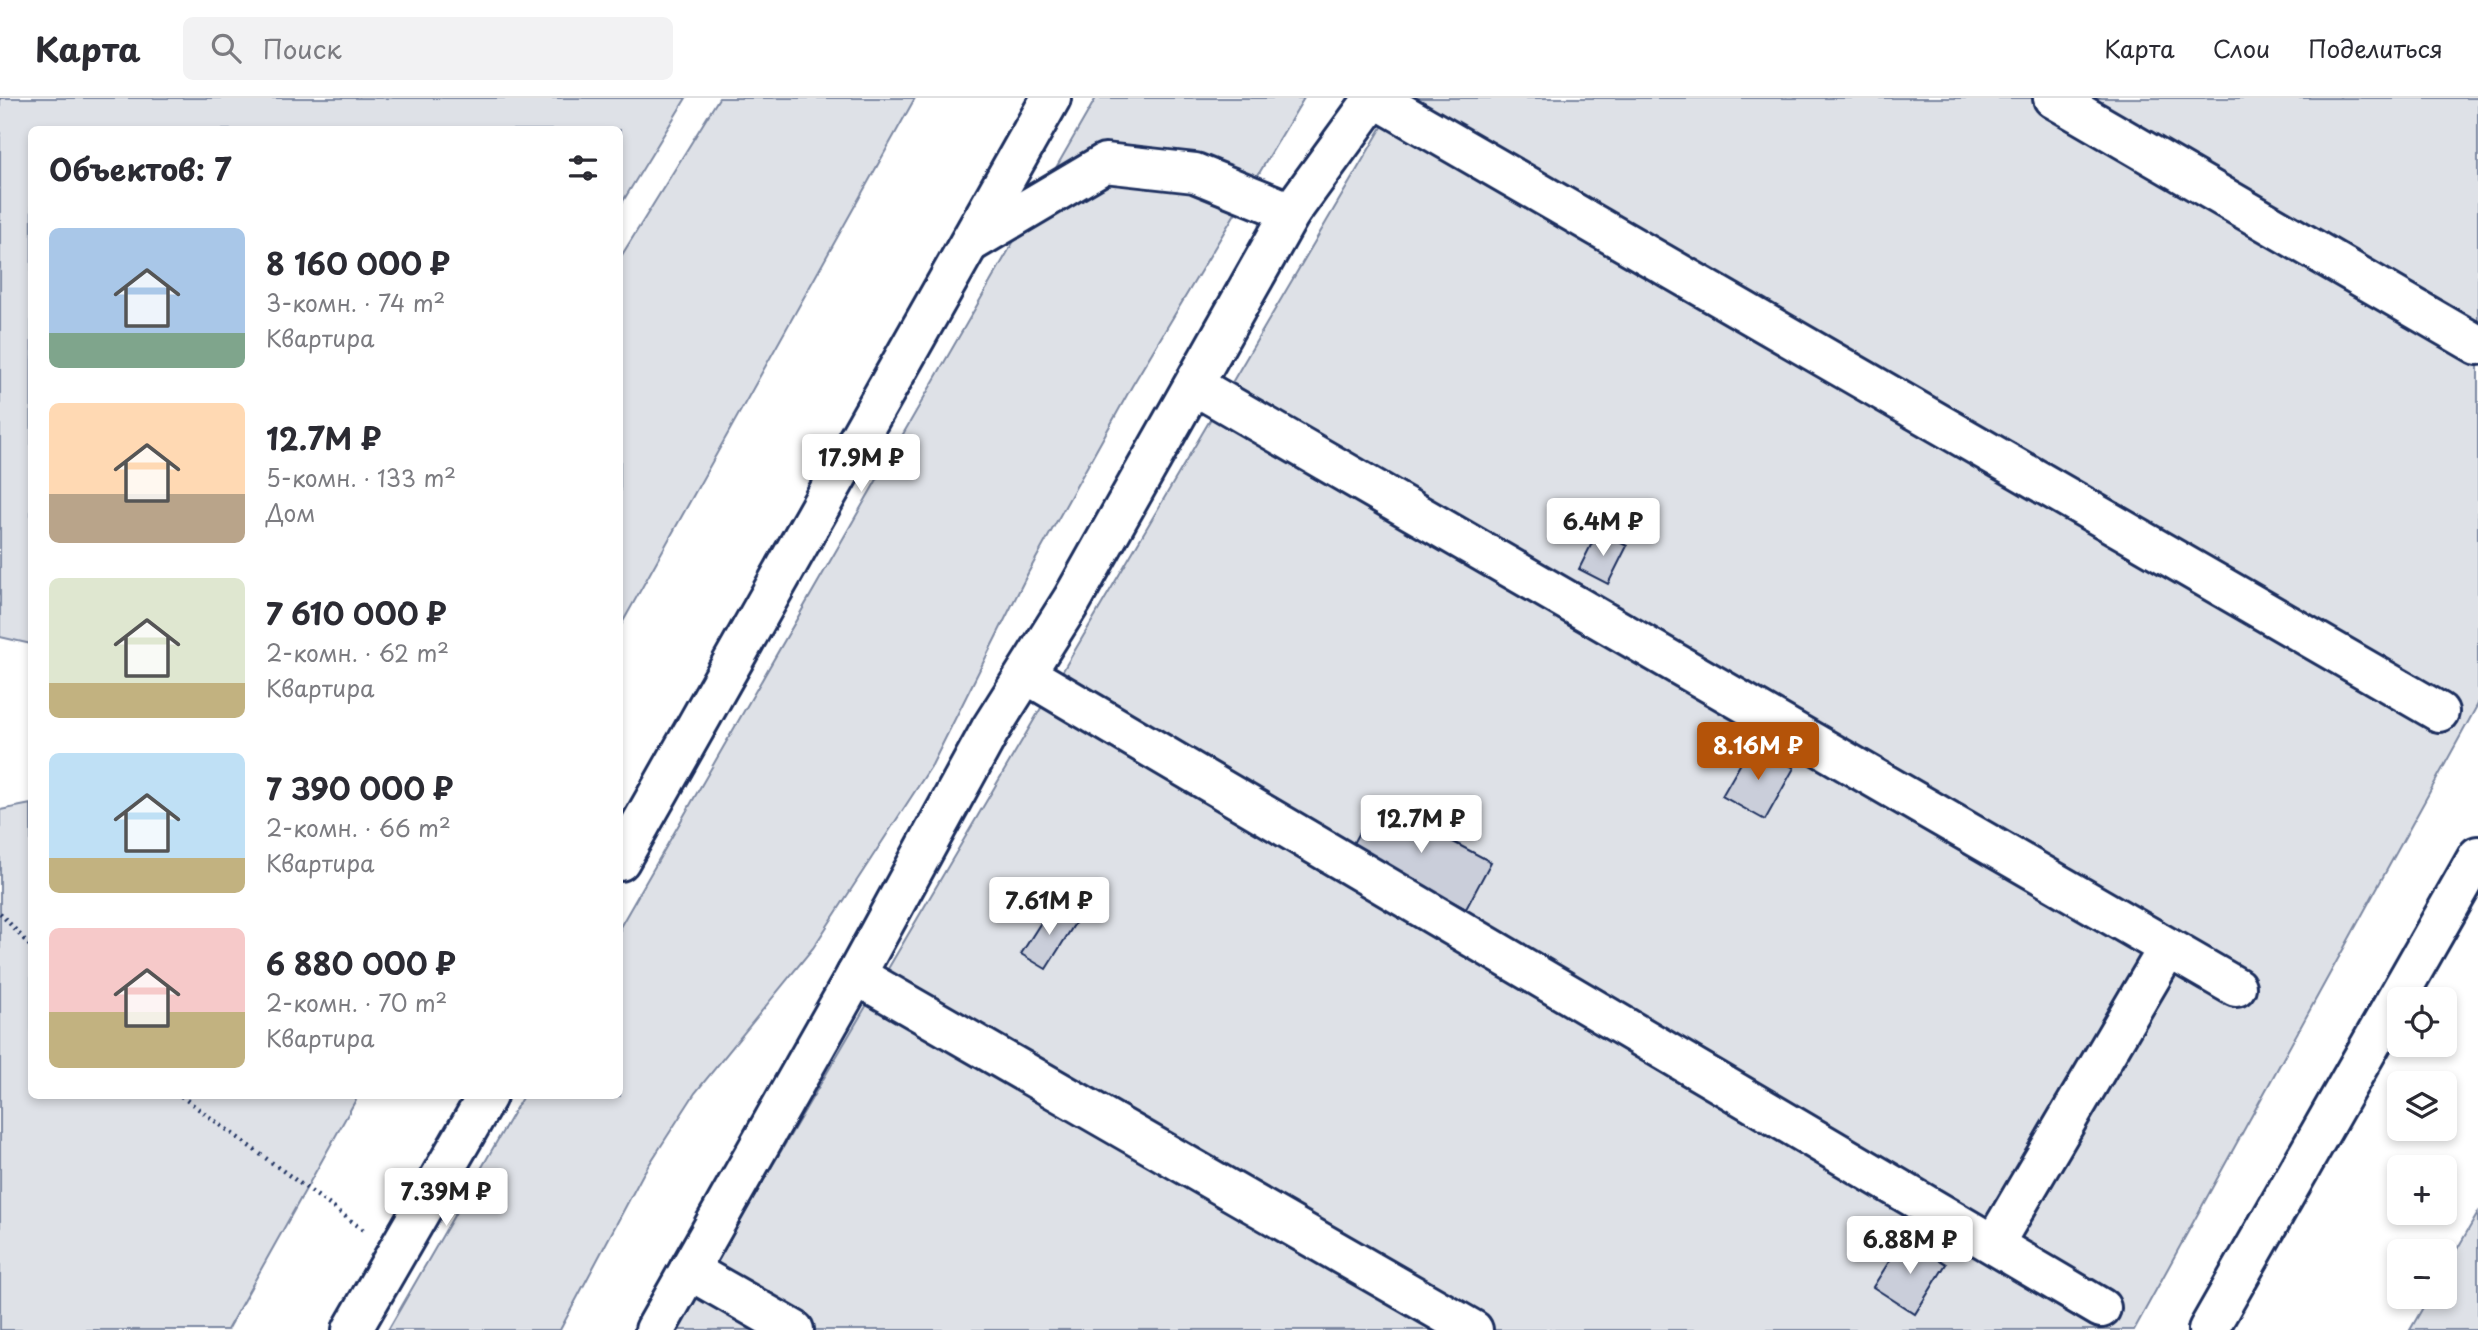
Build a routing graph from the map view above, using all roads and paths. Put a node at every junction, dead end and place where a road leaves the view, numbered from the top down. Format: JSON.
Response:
{"nodes":[{"id":1,"x":1051,"y":98,"type":"edge"},
{"id":2,"x":1375,"y":98,"type":"edge"},
{"id":3,"x":2053,"y":98,"type":"edge"},
{"id":4,"x":1292,"y":212,"type":"junction"},
{"id":5,"x":969,"y":244,"type":"junction"},
{"id":6,"x":2478,"y":345,"type":"edge"},
{"id":7,"x":1194,"y":385,"type":"junction"},
{"id":8,"x":1026,"y":674,"type":"junction"},
{"id":9,"x":2439,"y":712,"type":"dead end"},
{"id":10,"x":623,"y":855,"type":"edge"},
{"id":11,"x":2478,"y":856,"type":"edge"},
{"id":12,"x":0,"y":913,"type":"edge"},
{"id":13,"x":28,"y":944,"type":"edge"},
{"id":14,"x":2168,"y":948,"type":"junction"},
{"id":15,"x":856,"y":975,"type":"junction"},
{"id":16,"x":2236,"y":987,"type":"dead end"},
{"id":17,"x":185,"y":1099,"type":"edge"},
{"id":18,"x":484,"y":1099,"type":"edge"},
{"id":19,"x":1994,"y":1244,"type":"junction"},
{"id":20,"x":396,"y":1255,"type":"junction"},
{"id":21,"x":689,"y":1270,"type":"junction"},
{"id":22,"x":2101,"y":1308,"type":"dead end"},
{"id":23,"x":352,"y":1330,"type":"edge"},
{"id":24,"x":655,"y":1330,"type":"edge"},
{"id":25,"x":794,"y":1330,"type":"edge"},
{"id":26,"x":1473,"y":1330,"type":"edge"},
{"id":27,"x":2208,"y":1330,"type":"edge"}],
"edges":[{"from":1,"to":5,"type":"street"},
{"from":2,"to":4,"type":"street"},
{"from":2,"to":9,"type":"street"},
{"from":3,"to":6,"type":"street"},
{"from":4,"to":5,"type":"street"},
{"from":4,"to":7,"type":"street"},
{"from":5,"to":10,"type":"street"},
{"from":7,"to":8,"type":"street"},
{"from":7,"to":14,"type":"street"},
{"from":8,"to":15,"type":"street"},
{"from":8,"to":19,"type":"street"},
{"from":11,"to":27,"type":"street"},
{"from":12,"to":13,"type":"path"},
{"from":14,"to":16,"type":"street"},
{"from":14,"to":19,"type":"street"},
{"from":15,"to":21,"type":"street"},
{"from":15,"to":26,"type":"street"},
{"from":17,"to":20,"type":"path"},
{"from":18,"to":20,"type":"street"},
{"from":19,"to":22,"type":"street"},
{"from":20,"to":23,"type":"street"},
{"from":21,"to":24,"type":"street"},
{"from":21,"to":25,"type":"street"}]}
